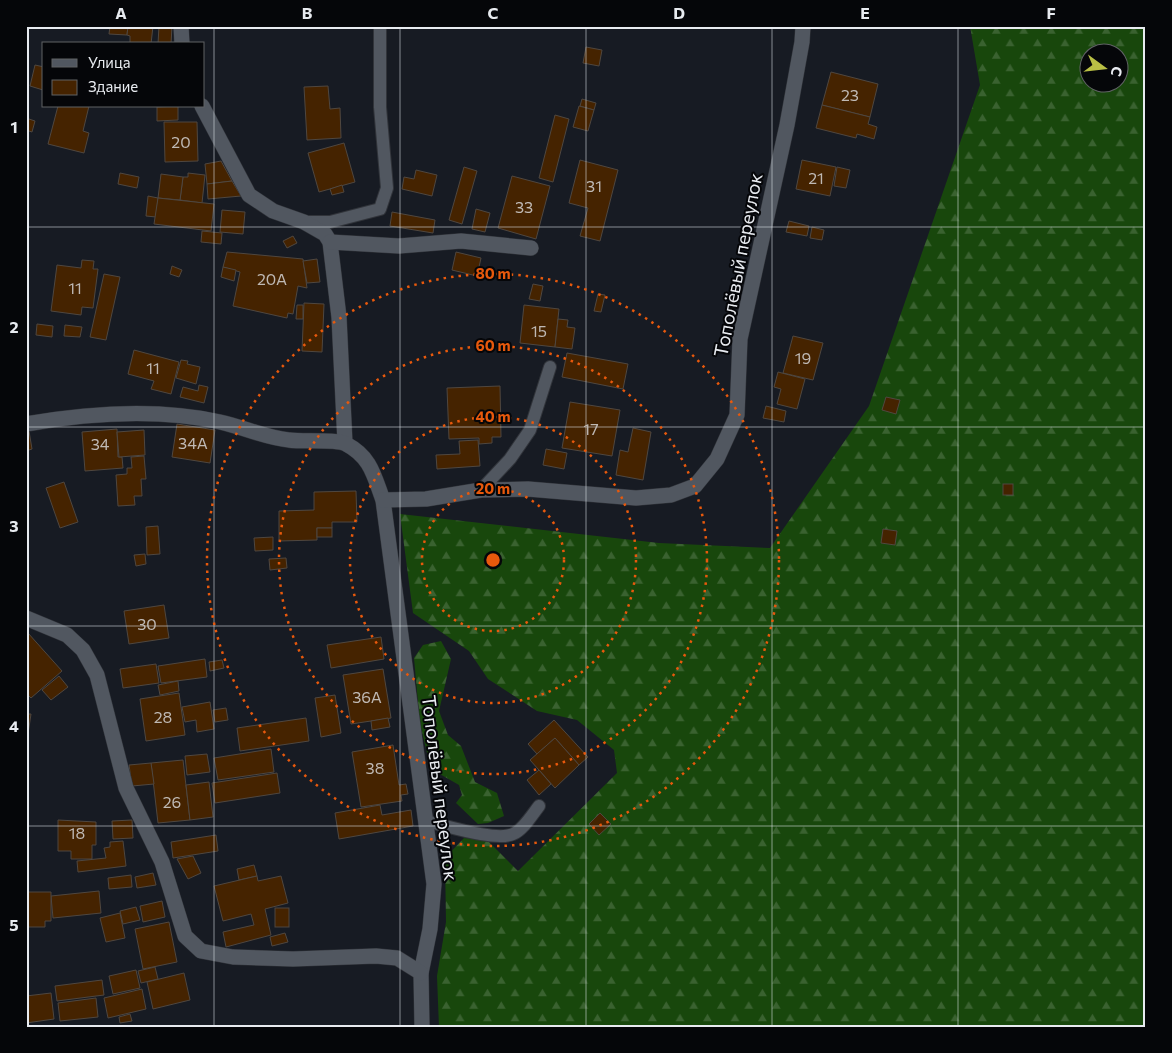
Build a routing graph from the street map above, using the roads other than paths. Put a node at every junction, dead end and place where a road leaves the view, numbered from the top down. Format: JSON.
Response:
{"nodes":[{"id":1,"x":181,"y":26,"type":"edge"},
{"id":2,"x":380,"y":26,"type":"edge"},
{"id":3,"x":803,"y":26,"type":"edge"},
{"id":4,"x":182,"y":42,"type":"edge"},
{"id":5,"x":203,"y":108,"type":"edge"},
{"id":6,"x":304,"y":222,"type":"junction"},
{"id":7,"x":330,"y":242,"type":"junction"},
{"id":8,"x":531,"y":248,"type":"dead end"},
{"id":9,"x":550,"y":367,"type":"dead end"},
{"id":10,"x":26,"y":424,"type":"edge"},
{"id":11,"x":345,"y":443,"type":"junction"},
{"id":12,"x":481,"y":490,"type":"junction"},
{"id":13,"x":383,"y":500,"type":"junction"},
{"id":14,"x":26,"y":618,"type":"edge"},
{"id":15,"x":539,"y":806,"type":"dead end"},
{"id":16,"x":425,"y":821,"type":"junction"},
{"id":17,"x":421,"y":973,"type":"junction"},
{"id":18,"x":422,"y":1027,"type":"edge"}],
"edges":[{"from":1,"to":4,"type":"street"},
{"from":2,"to":6,"type":"lane"},
{"from":3,"to":12,"type":"street","name":"Тополёвый переулок"},
{"from":5,"to":6,"type":"street"},
{"from":6,"to":7,"type":"street"},
{"from":7,"to":8,"type":"street"},
{"from":7,"to":11,"type":"street"},
{"from":9,"to":12,"type":"lane"},
{"from":10,"to":11,"type":"street"},
{"from":11,"to":13,"type":"street","name":"Тополёвый переулок"},
{"from":12,"to":13,"type":"street","name":"Тополёвый переулок"},
{"from":13,"to":16,"type":"street","name":"Тополёвый переулок"},
{"from":14,"to":17,"type":"street"},
{"from":15,"to":16,"type":"lane"},
{"from":16,"to":17,"type":"street","name":"Тополёвый переулок"},
{"from":17,"to":18,"type":"street","name":"Тополёвый переулок"}]}
